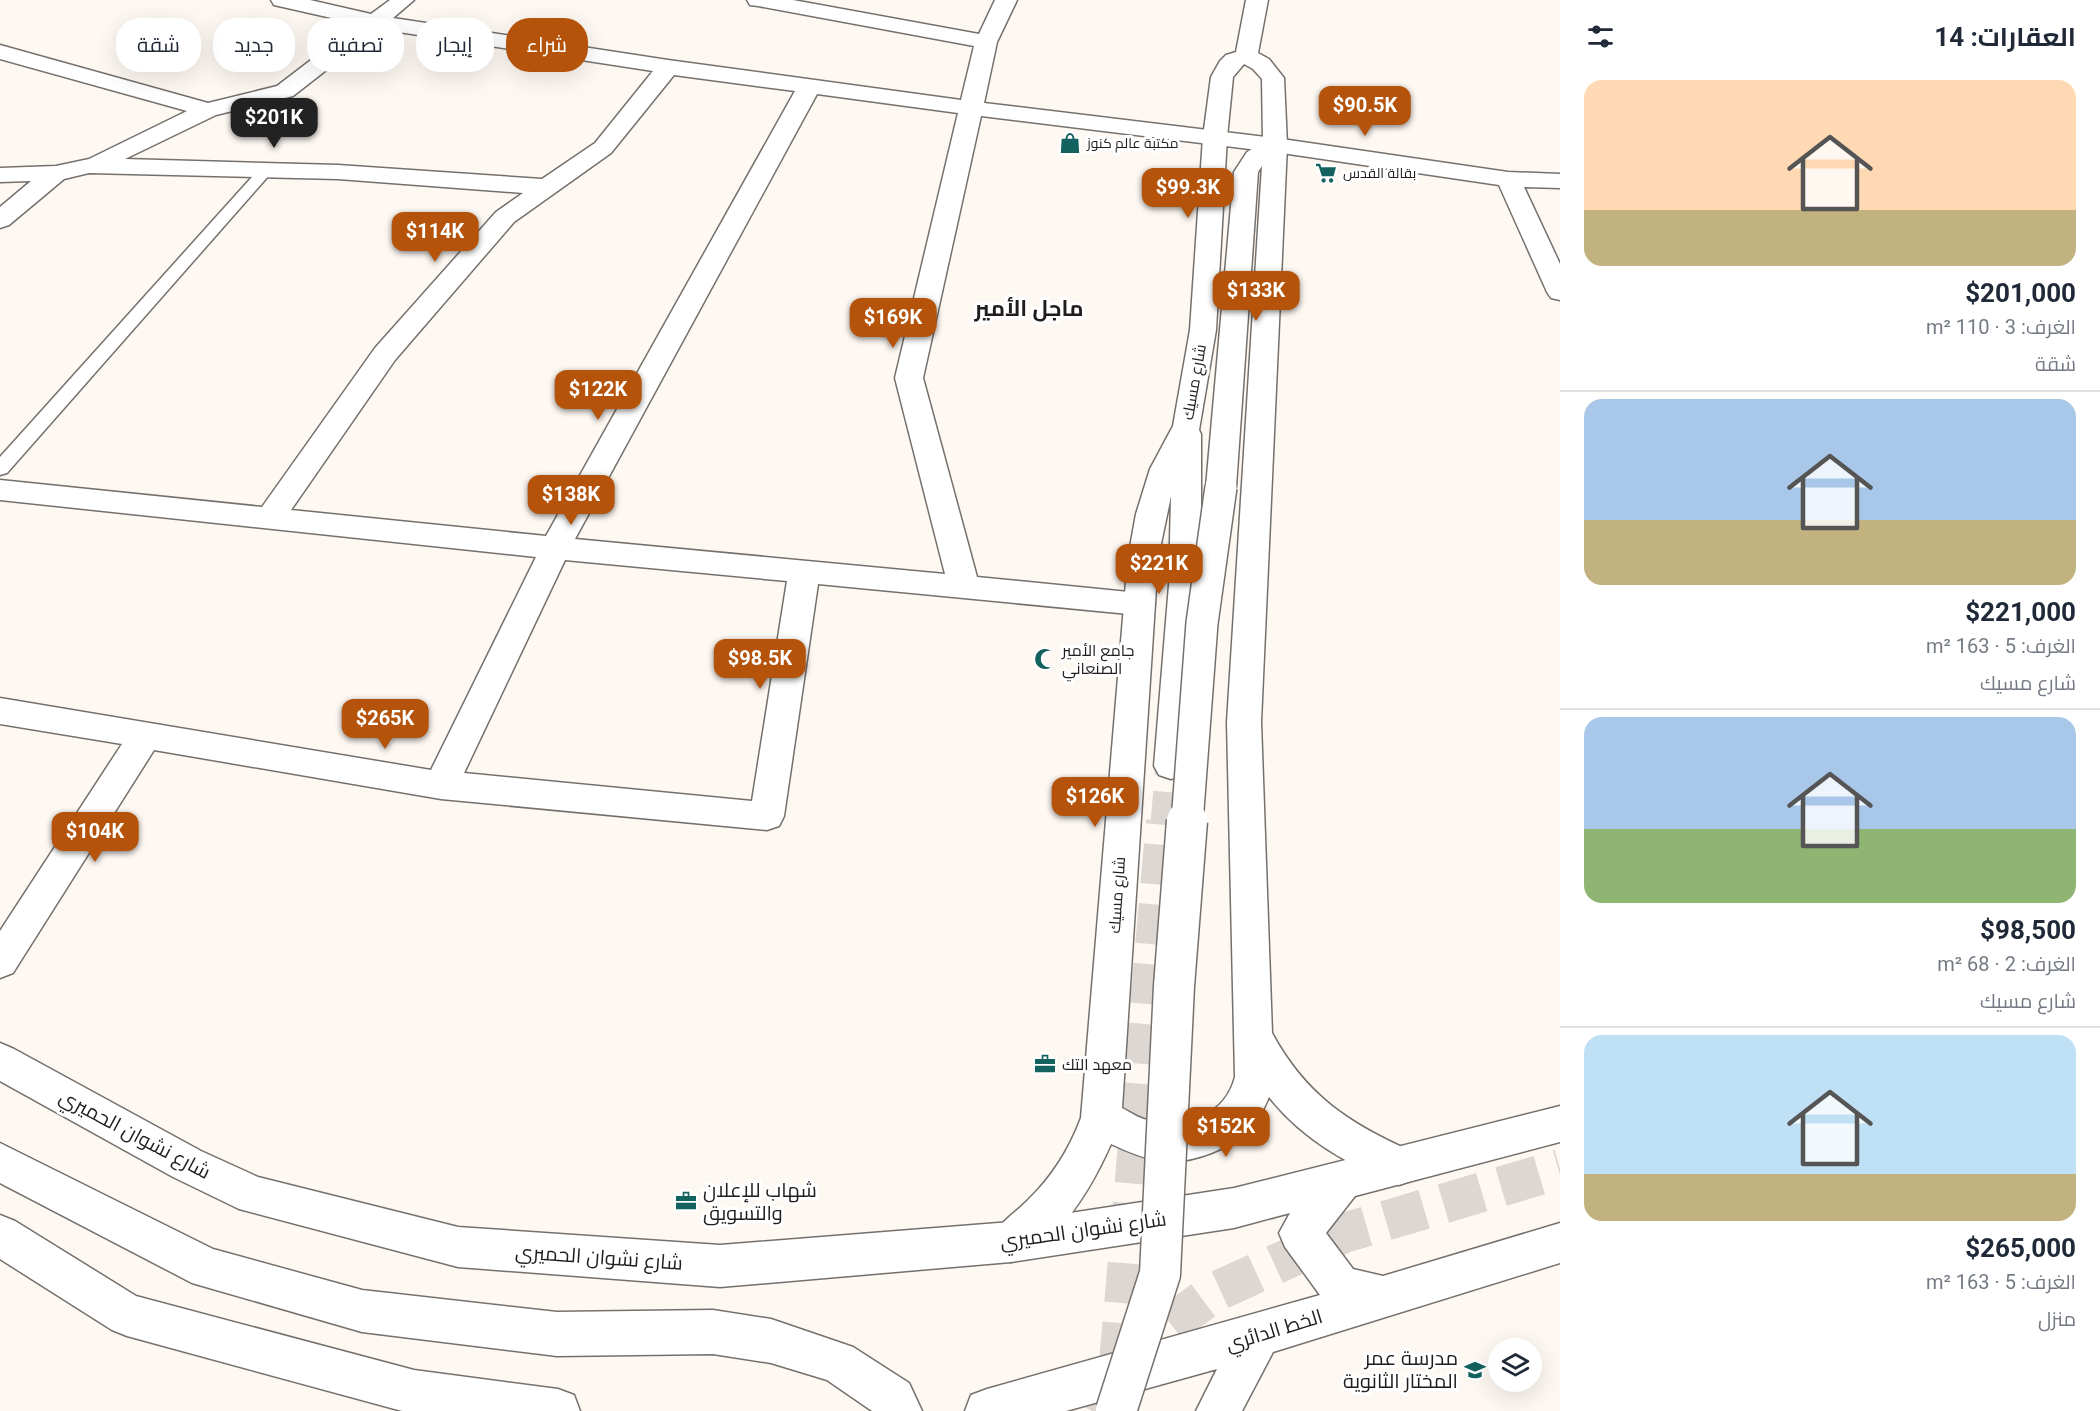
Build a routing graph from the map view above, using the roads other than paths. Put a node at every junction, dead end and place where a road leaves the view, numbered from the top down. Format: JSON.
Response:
{"nodes":[{"id":1,"x":282,"y":0,"type":"edge"},
{"id":2,"x":404,"y":0,"type":"edge"},
{"id":3,"x":758,"y":0,"type":"edge"},
{"id":4,"x":1006,"y":0,"type":"edge"},
{"id":5,"x":1257,"y":0,"type":"edge"},
{"id":6,"x":836,"y":7,"type":"edge"},
{"id":7,"x":360,"y":18,"type":"edge"},
{"id":8,"x":382,"y":18,"type":"edge"},
{"id":9,"x":404,"y":26,"type":"edge"},
{"id":10,"x":986,"y":42,"type":"junction"},
{"id":11,"x":0,"y":52,"type":"edge"},
{"id":12,"x":1246,"y":56,"type":"junction"},
{"id":13,"x":668,"y":67,"type":"junction"},
{"id":14,"x":310,"y":72,"type":"edge"},
{"id":15,"x":810,"y":85,"type":"junction"},
{"id":16,"x":971,"y":108,"type":"junction"},
{"id":17,"x":208,"y":110,"type":"junction"},
{"id":18,"x":1215,"y":137,"type":"junction"},
{"id":19,"x":1275,"y":145,"type":"junction"},
{"id":20,"x":89,"y":166,"type":"junction"},
{"id":21,"x":266,"y":170,"type":"junction"},
{"id":22,"x":56,"y":173,"type":"junction"},
{"id":23,"x":0,"y":175,"type":"edge"},
{"id":24,"x":1508,"y":179,"type":"junction"},
{"id":25,"x":1560,"y":182,"type":"edge"},
{"id":26,"x":547,"y":188,"type":"junction"},
{"id":27,"x":0,"y":220,"type":"edge"},
{"id":28,"x":1560,"y":292,"type":"edge"},
{"id":29,"x":1187,"y":426,"type":"junction"},
{"id":30,"x":0,"y":469,"type":"edge"},
{"id":31,"x":0,"y":490,"type":"edge"},
{"id":32,"x":270,"y":518,"type":"junction"},
{"id":33,"x":555,"y":548,"type":"junction"},
{"id":34,"x":804,"y":572,"type":"junction"},
{"id":35,"x":964,"y":587,"type":"junction"},
{"id":36,"x":1139,"y":604,"type":"junction"},
{"id":37,"x":0,"y":711,"type":"edge"},
{"id":38,"x":146,"y":735,"type":"junction"},
{"id":39,"x":1171,"y":766,"type":"tunnel mouth"},
{"id":40,"x":441,"y":785,"type":"junction"},
{"id":41,"x":0,"y":962,"type":"edge"},
{"id":42,"x":1253,"y":1035,"type":"junction"},
{"id":43,"x":0,"y":1061,"type":"edge"},
{"id":44,"x":1101,"y":1118,"type":"junction"},
{"id":45,"x":1560,"y":1124,"type":"edge"},
{"id":46,"x":4,"y":1164,"type":"edge"},
{"id":47,"x":1399,"y":1166,"type":"junction"},
{"id":48,"x":1341,"y":1182,"type":"junction"},
{"id":49,"x":0,"y":1235,"type":"edge"},
{"id":50,"x":1011,"y":1242,"type":"junction"},
{"id":51,"x":1560,"y":1243,"type":"edge"},
{"id":52,"x":1385,"y":1296,"type":"junction"},
{"id":53,"x":1259,"y":1335,"type":"junction"},
{"id":54,"x":558,"y":1411,"type":"edge"},
{"id":55,"x":900,"y":1411,"type":"edge"},
{"id":56,"x":987,"y":1411,"type":"edge"},
{"id":57,"x":1116,"y":1411,"type":"edge"},
{"id":58,"x":1218,"y":1411,"type":"edge"}],
"edges":[{"from":1,"to":7,"type":"street"},
{"from":2,"to":8,"type":"street"},
{"from":3,"to":6,"type":"street"},
{"from":4,"to":10,"type":"street"},
{"from":5,"to":12,"type":"street"},
{"from":6,"to":10,"type":"street"},
{"from":9,"to":13,"type":"street"},
{"from":10,"to":16,"type":"street"},
{"from":11,"to":17,"type":"street"},
{"from":12,"to":18,"type":"street","name":"شارع مسيك"},
{"from":12,"to":19,"type":"street"},
{"from":13,"to":15,"type":"street"},
{"from":13,"to":26,"type":"street"},
{"from":14,"to":17,"type":"street"},
{"from":15,"to":16,"type":"street"},
{"from":15,"to":33,"type":"street"},
{"from":16,"to":18,"type":"street"},
{"from":16,"to":35,"type":"street"},
{"from":17,"to":20,"type":"street"},
{"from":18,"to":19,"type":"street"},
{"from":18,"to":29,"type":"street","name":"شارع مسيك"},
{"from":19,"to":24,"type":"street"},
{"from":19,"to":42,"type":"street"},
{"from":19,"to":57,"type":"street","bridge":true},
{"from":20,"to":21,"type":"street"},
{"from":20,"to":22,"type":"street"},
{"from":21,"to":26,"type":"street"},
{"from":21,"to":30,"type":"lane"},
{"from":22,"to":23,"type":"street"},
{"from":22,"to":27,"type":"street"},
{"from":24,"to":25,"type":"street"},
{"from":24,"to":28,"type":"street"},
{"from":26,"to":32,"type":"street"},
{"from":29,"to":36,"type":"street","name":"شارع مسيك"},
{"from":29,"to":39,"type":"street"},
{"from":31,"to":32,"type":"street"},
{"from":32,"to":33,"type":"street"},
{"from":33,"to":34,"type":"street"},
{"from":33,"to":40,"type":"street"},
{"from":34,"to":35,"type":"street"},
{"from":34,"to":40,"type":"street"},
{"from":35,"to":36,"type":"street"},
{"from":36,"to":44,"type":"street","name":"شارع مسيك"},
{"from":37,"to":38,"type":"street"},
{"from":38,"to":40,"type":"street"},
{"from":38,"to":41,"type":"street"},
{"from":42,"to":44,"type":"street"},
{"from":42,"to":47,"type":"street"},
{"from":43,"to":50,"type":"street","name":"شارع نشوان الحميري"},
{"from":44,"to":50,"type":"street","name":"شارع مسيك"},
{"from":45,"to":47,"type":"street"},
{"from":46,"to":55,"type":"street"},
{"from":47,"to":48,"type":"street"},
{"from":48,"to":50,"type":"street","name":"شارع نشوان الحميري"},
{"from":48,"to":52,"type":"street"},
{"from":49,"to":54,"type":"street"},
{"from":51,"to":52,"type":"street","name":"الخط الدائري"},
{"from":52,"to":53,"type":"street","name":"الخط الدائري"},
{"from":53,"to":56,"type":"street","name":"الخط الدائري"},
{"from":53,"to":58,"type":"street"}]}
